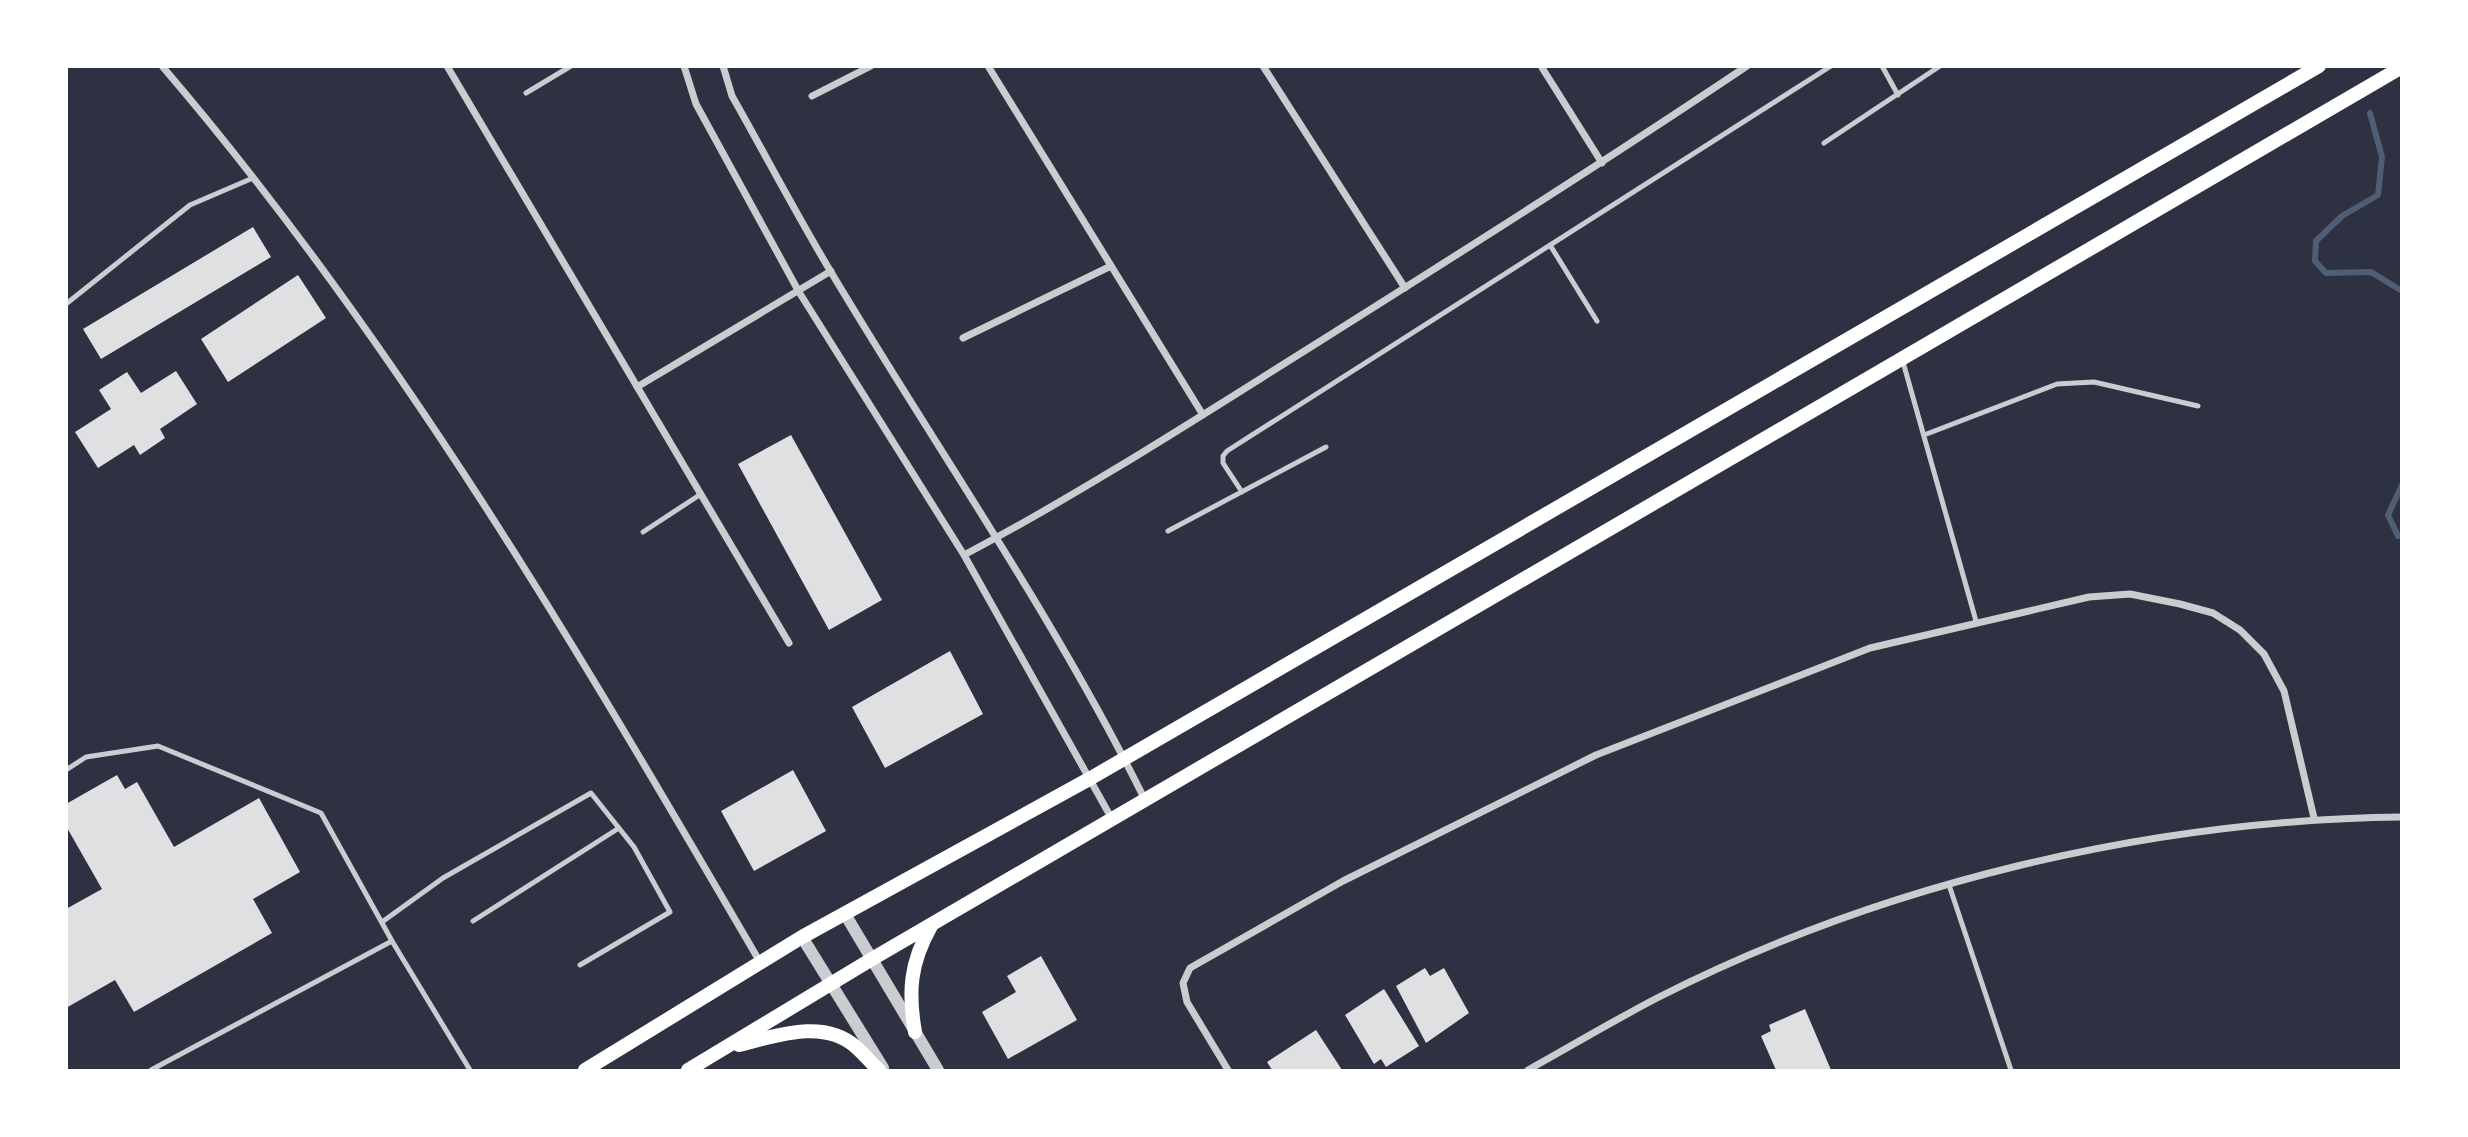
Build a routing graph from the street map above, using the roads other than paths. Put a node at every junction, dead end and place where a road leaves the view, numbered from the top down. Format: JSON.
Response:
{"nodes":[{"id":1,"x":162,"y":66,"type":"edge"},
{"id":2,"x":447,"y":66,"type":"edge"},
{"id":3,"x":571,"y":66,"type":"edge"},
{"id":4,"x":684,"y":66,"type":"edge"},
{"id":5,"x":723,"y":66,"type":"edge"},
{"id":6,"x":871,"y":66,"type":"edge"},
{"id":7,"x":988,"y":66,"type":"edge"},
{"id":8,"x":1263,"y":66,"type":"edge"},
{"id":9,"x":1541,"y":66,"type":"edge"},
{"id":10,"x":1747,"y":66,"type":"edge"},
{"id":11,"x":1831,"y":66,"type":"edge"},
{"id":12,"x":1882,"y":66,"type":"edge"},
{"id":13,"x":1940,"y":66,"type":"edge"},
{"id":14,"x":2319,"y":66,"type":"edge"},
{"id":15,"x":2402,"y":67,"type":"edge"},
{"id":16,"x":526,"y":93,"type":"dead end"},
{"id":17,"x":1898,"y":94,"type":"junction"},
{"id":18,"x":811,"y":96,"type":"dead end"},
{"id":19,"x":1825,"y":143,"type":"dead end"},
{"id":20,"x":1602,"y":163,"type":"junction"},
{"id":21,"x":253,"y":178,"type":"junction"},
{"id":22,"x":1550,"y":245,"type":"junction"},
{"id":23,"x":1111,"y":266,"type":"junction"},
{"id":24,"x":831,"y":271,"type":"junction"},
{"id":25,"x":1405,"y":288,"type":"junction"},
{"id":26,"x":799,"y":292,"type":"junction"},
{"id":27,"x":66,"y":304,"type":"edge"},
{"id":28,"x":1597,"y":321,"type":"dead end"},
{"id":29,"x":963,"y":338,"type":"dead end"},
{"id":30,"x":1902,"y":360,"type":"junction"},
{"id":31,"x":637,"y":387,"type":"junction"},
{"id":32,"x":2198,"y":406,"type":"dead end"},
{"id":33,"x":1203,"y":415,"type":"junction"},
{"id":34,"x":1924,"y":435,"type":"junction"},
{"id":35,"x":1326,"y":447,"type":"dead end"},
{"id":36,"x":1242,"y":492,"type":"junction"},
{"id":37,"x":701,"y":494,"type":"junction"},
{"id":38,"x":1168,"y":531,"type":"dead end"},
{"id":39,"x":643,"y":532,"type":"dead end"},
{"id":40,"x":998,"y":537,"type":"junction"},
{"id":41,"x":964,"y":555,"type":"junction"},
{"id":42,"x":1976,"y":621,"type":"junction"},
{"id":43,"x":789,"y":643,"type":"dead end"},
{"id":44,"x":1124,"y":759,"type":"junction"},
{"id":45,"x":66,"y":770,"type":"edge"},
{"id":46,"x":1091,"y":778,"type":"junction"},
{"id":47,"x":1145,"y":801,"type":"junction"},
{"id":48,"x":2402,"y":817,"type":"edge"},
{"id":49,"x":2314,"y":818,"type":"junction"},
{"id":50,"x":1112,"y":820,"type":"junction"},
{"id":51,"x":619,"y":828,"type":"junction"},
{"id":52,"x":1949,"y":885,"type":"junction"},
{"id":53,"x":845,"y":914,"type":"junction"},
{"id":54,"x":473,"y":921,"type":"dead end"},
{"id":55,"x":382,"y":922,"type":"junction"},
{"id":56,"x":933,"y":923,"type":"junction"},
{"id":57,"x":802,"y":937,"type":"junction"},
{"id":58,"x":392,"y":941,"type":"junction"},
{"id":59,"x":872,"y":959,"type":"junction"},
{"id":60,"x":760,"y":962,"type":"junction"},
{"id":61,"x":580,"y":965,"type":"dead end"},
{"id":62,"x":831,"y":985,"type":"junction"},
{"id":63,"x":915,"y":1032,"type":"junction"},
{"id":64,"x":724,"y":1049,"type":"junction"},
{"id":65,"x":150,"y":1070,"type":"edge"},
{"id":66,"x":470,"y":1070,"type":"edge"},
{"id":67,"x":585,"y":1070,"type":"edge"},
{"id":68,"x":688,"y":1070,"type":"edge"},
{"id":69,"x":882,"y":1070,"type":"edge"},
{"id":70,"x":938,"y":1070,"type":"edge"},
{"id":71,"x":1228,"y":1070,"type":"edge"},
{"id":72,"x":1528,"y":1070,"type":"edge"},
{"id":73,"x":2011,"y":1070,"type":"edge"}],
"edges":[{"from":1,"to":21,"type":"street"},
{"from":2,"to":31,"type":"street"},
{"from":3,"to":16,"type":"lane"},
{"from":4,"to":26,"type":"street"},
{"from":5,"to":24,"type":"street"},
{"from":6,"to":18,"type":"street"},
{"from":7,"to":23,"type":"street"},
{"from":8,"to":25,"type":"street"},
{"from":9,"to":20,"type":"street"},
{"from":10,"to":20,"type":"street"},
{"from":11,"to":22,"type":"lane"},
{"from":12,"to":17,"type":"lane"},
{"from":13,"to":17,"type":"lane"},
{"from":14,"to":44,"type":"main road"},
{"from":15,"to":30,"type":"main road"},
{"from":17,"to":19,"type":"lane"},
{"from":20,"to":25,"type":"street"},
{"from":21,"to":27,"type":"lane"},
{"from":21,"to":60,"type":"street"},
{"from":22,"to":28,"type":"lane"},
{"from":22,"to":36,"type":"lane"},
{"from":23,"to":29,"type":"street"},
{"from":23,"to":33,"type":"street"},
{"from":24,"to":26,"type":"street"},
{"from":24,"to":40,"type":"street"},
{"from":25,"to":33,"type":"street"},
{"from":26,"to":31,"type":"street"},
{"from":26,"to":41,"type":"street"},
{"from":30,"to":34,"type":"lane"},
{"from":30,"to":47,"type":"main road"},
{"from":31,"to":37,"type":"street"},
{"from":32,"to":34,"type":"lane"},
{"from":33,"to":40,"type":"street"},
{"from":34,"to":42,"type":"lane"},
{"from":35,"to":36,"type":"lane"},
{"from":36,"to":38,"type":"lane"},
{"from":37,"to":39,"type":"lane"},
{"from":37,"to":43,"type":"street"},
{"from":40,"to":41,"type":"street"},
{"from":40,"to":44,"type":"street"},
{"from":41,"to":46,"type":"street"},
{"from":42,"to":49,"type":"street"},
{"from":42,"to":71,"type":"street"},
{"from":44,"to":46,"type":"main road"},
{"from":44,"to":47,"type":"street"},
{"from":45,"to":55,"type":"lane"},
{"from":46,"to":50,"type":"street"},
{"from":46,"to":53,"type":"main road"},
{"from":47,"to":50,"type":"main road"},
{"from":48,"to":49,"type":"street"},
{"from":49,"to":52,"type":"street"},
{"from":50,"to":56,"type":"main road"},
{"from":51,"to":54,"type":"lane"},
{"from":51,"to":55,"type":"lane"},
{"from":51,"to":61,"type":"lane"},
{"from":52,"to":72,"type":"street"},
{"from":52,"to":73,"type":"lane"},
{"from":53,"to":57,"type":"main road"},
{"from":53,"to":59,"type":"street"},
{"from":55,"to":58,"type":"lane"},
{"from":56,"to":59,"type":"main road"},
{"from":56,"to":63,"type":"main road"},
{"from":57,"to":60,"type":"main road"},
{"from":57,"to":62,"type":"street"},
{"from":58,"to":65,"type":"lane"},
{"from":58,"to":66,"type":"lane"},
{"from":59,"to":62,"type":"main road"},
{"from":59,"to":63,"type":"street"},
{"from":60,"to":67,"type":"main road"},
{"from":62,"to":64,"type":"main road"},
{"from":62,"to":69,"type":"street"},
{"from":63,"to":70,"type":"street"},
{"from":64,"to":68,"type":"main road"},
{"from":64,"to":69,"type":"main road"}]}
